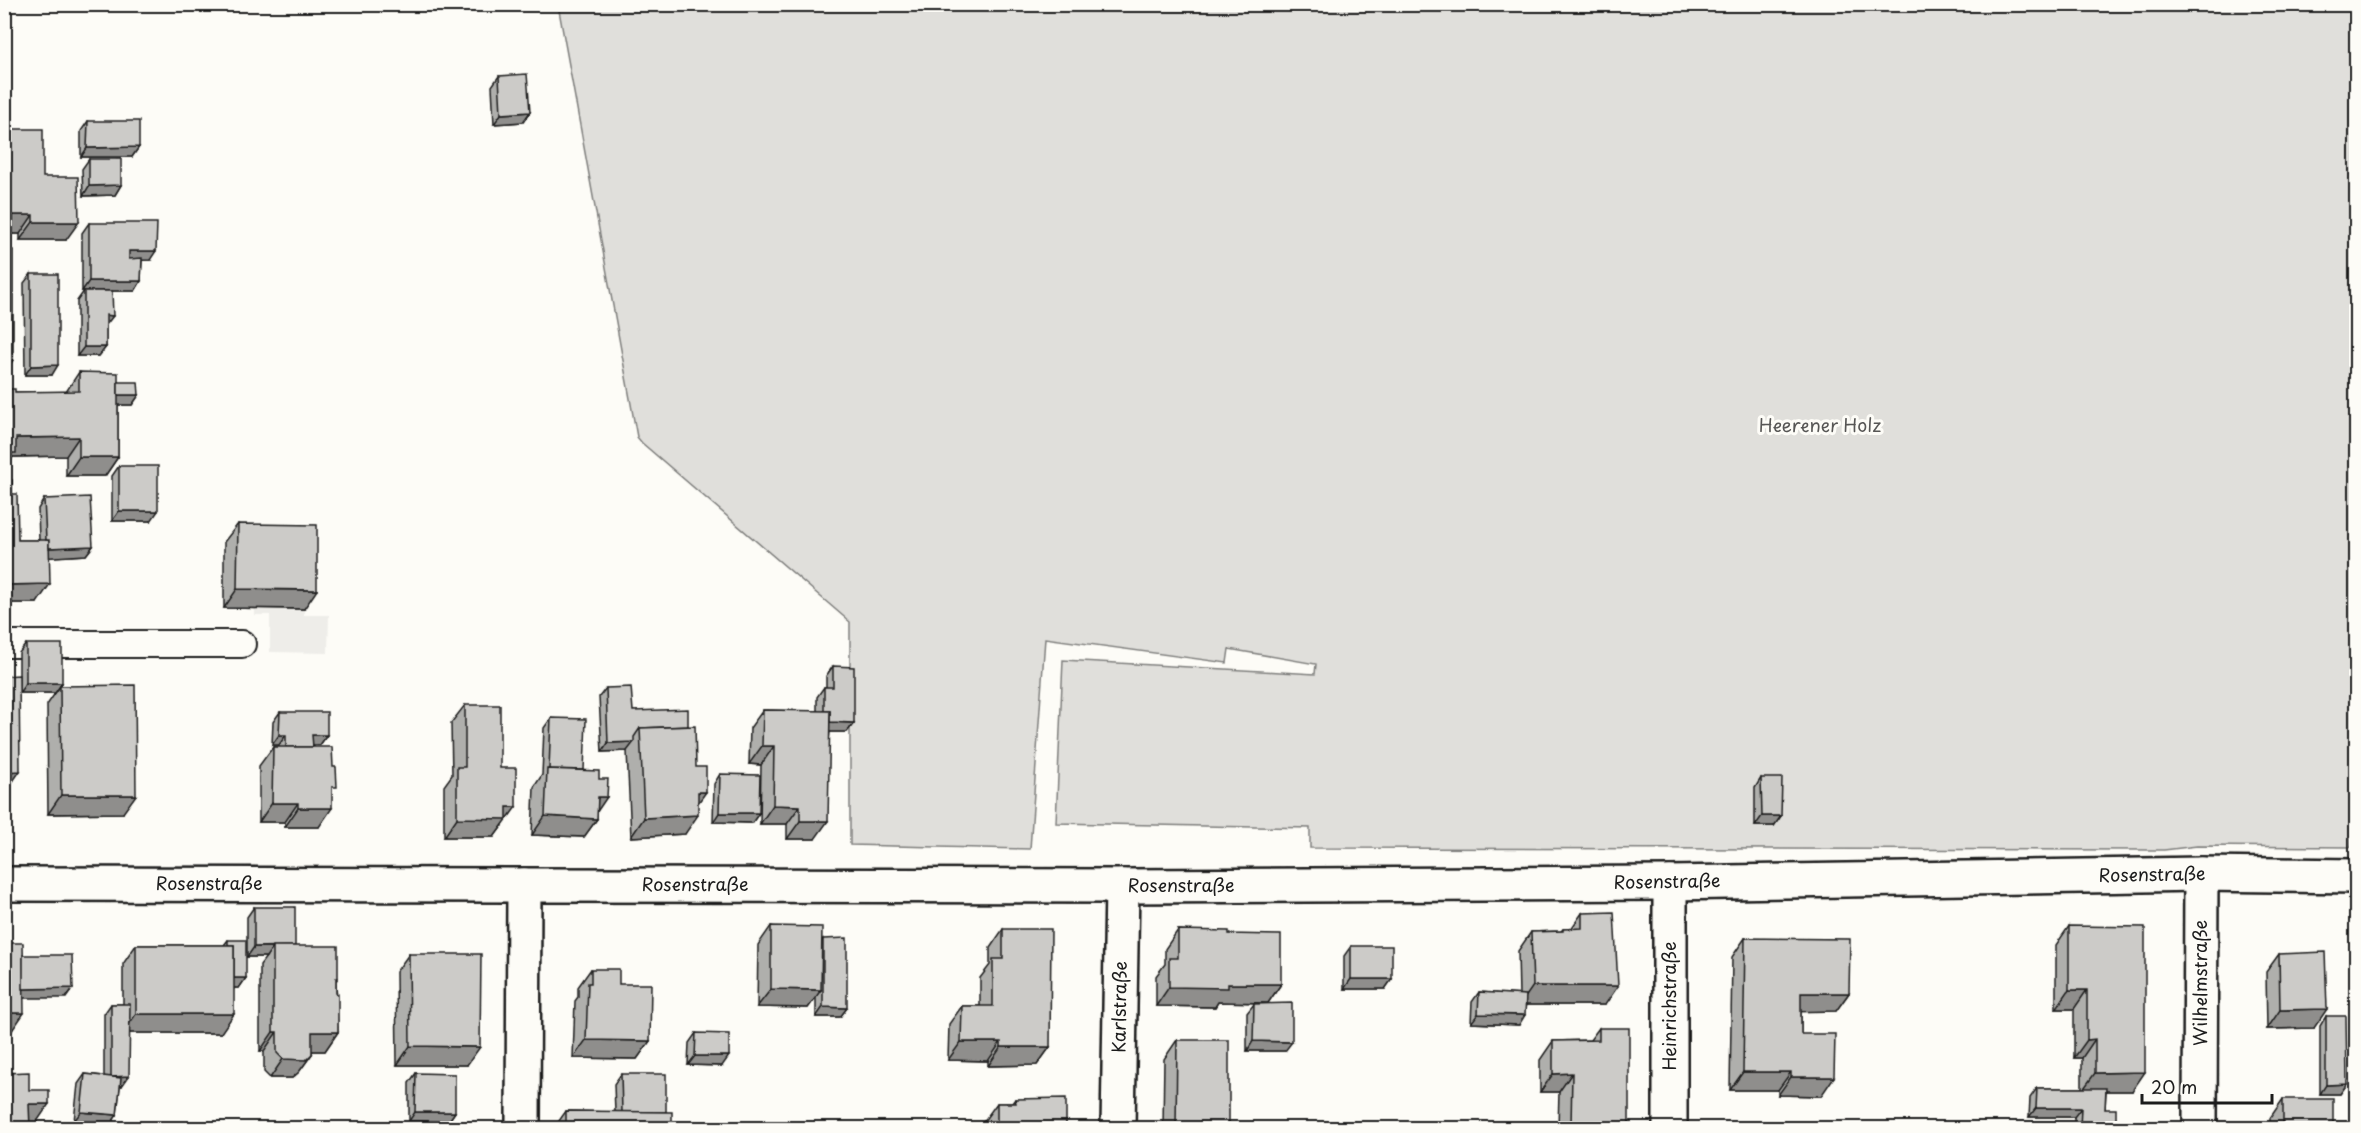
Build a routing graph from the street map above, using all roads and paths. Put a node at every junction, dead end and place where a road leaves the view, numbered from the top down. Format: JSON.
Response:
{"nodes":[{"id":1,"x":4,"y":644,"type":"edge"},
{"id":2,"x":243,"y":644,"type":"dead end"},
{"id":3,"x":2201,"y":874,"type":"junction"},
{"id":4,"x":2356,"y":876,"type":"edge"},
{"id":5,"x":1670,"y":883,"type":"junction"},
{"id":6,"x":4,"y":884,"type":"edge"},
{"id":7,"x":524,"y":885,"type":"junction"},
{"id":8,"x":1122,"y":886,"type":"junction"},
{"id":9,"x":522,"y":1128,"type":"edge"},
{"id":10,"x":1118,"y":1128,"type":"edge"},
{"id":11,"x":1670,"y":1128,"type":"edge"},
{"id":12,"x":2200,"y":1128,"type":"edge"}],
"edges":[{"from":1,"to":2,"type":"lane"},
{"from":3,"to":4,"type":"street","name":"Rosenstraße"},
{"from":3,"to":5,"type":"street","name":"Rosenstraße"},
{"from":3,"to":12,"type":"street","name":"Wilhelmstraße"},
{"from":5,"to":8,"type":"street","name":"Rosenstraße"},
{"from":5,"to":11,"type":"street","name":"Heinrichstraße"},
{"from":6,"to":7,"type":"street","name":"Rosenstraße"},
{"from":7,"to":8,"type":"street","name":"Rosenstraße"},
{"from":7,"to":9,"type":"street"},
{"from":8,"to":10,"type":"street","name":"Karlstraße"}]}
